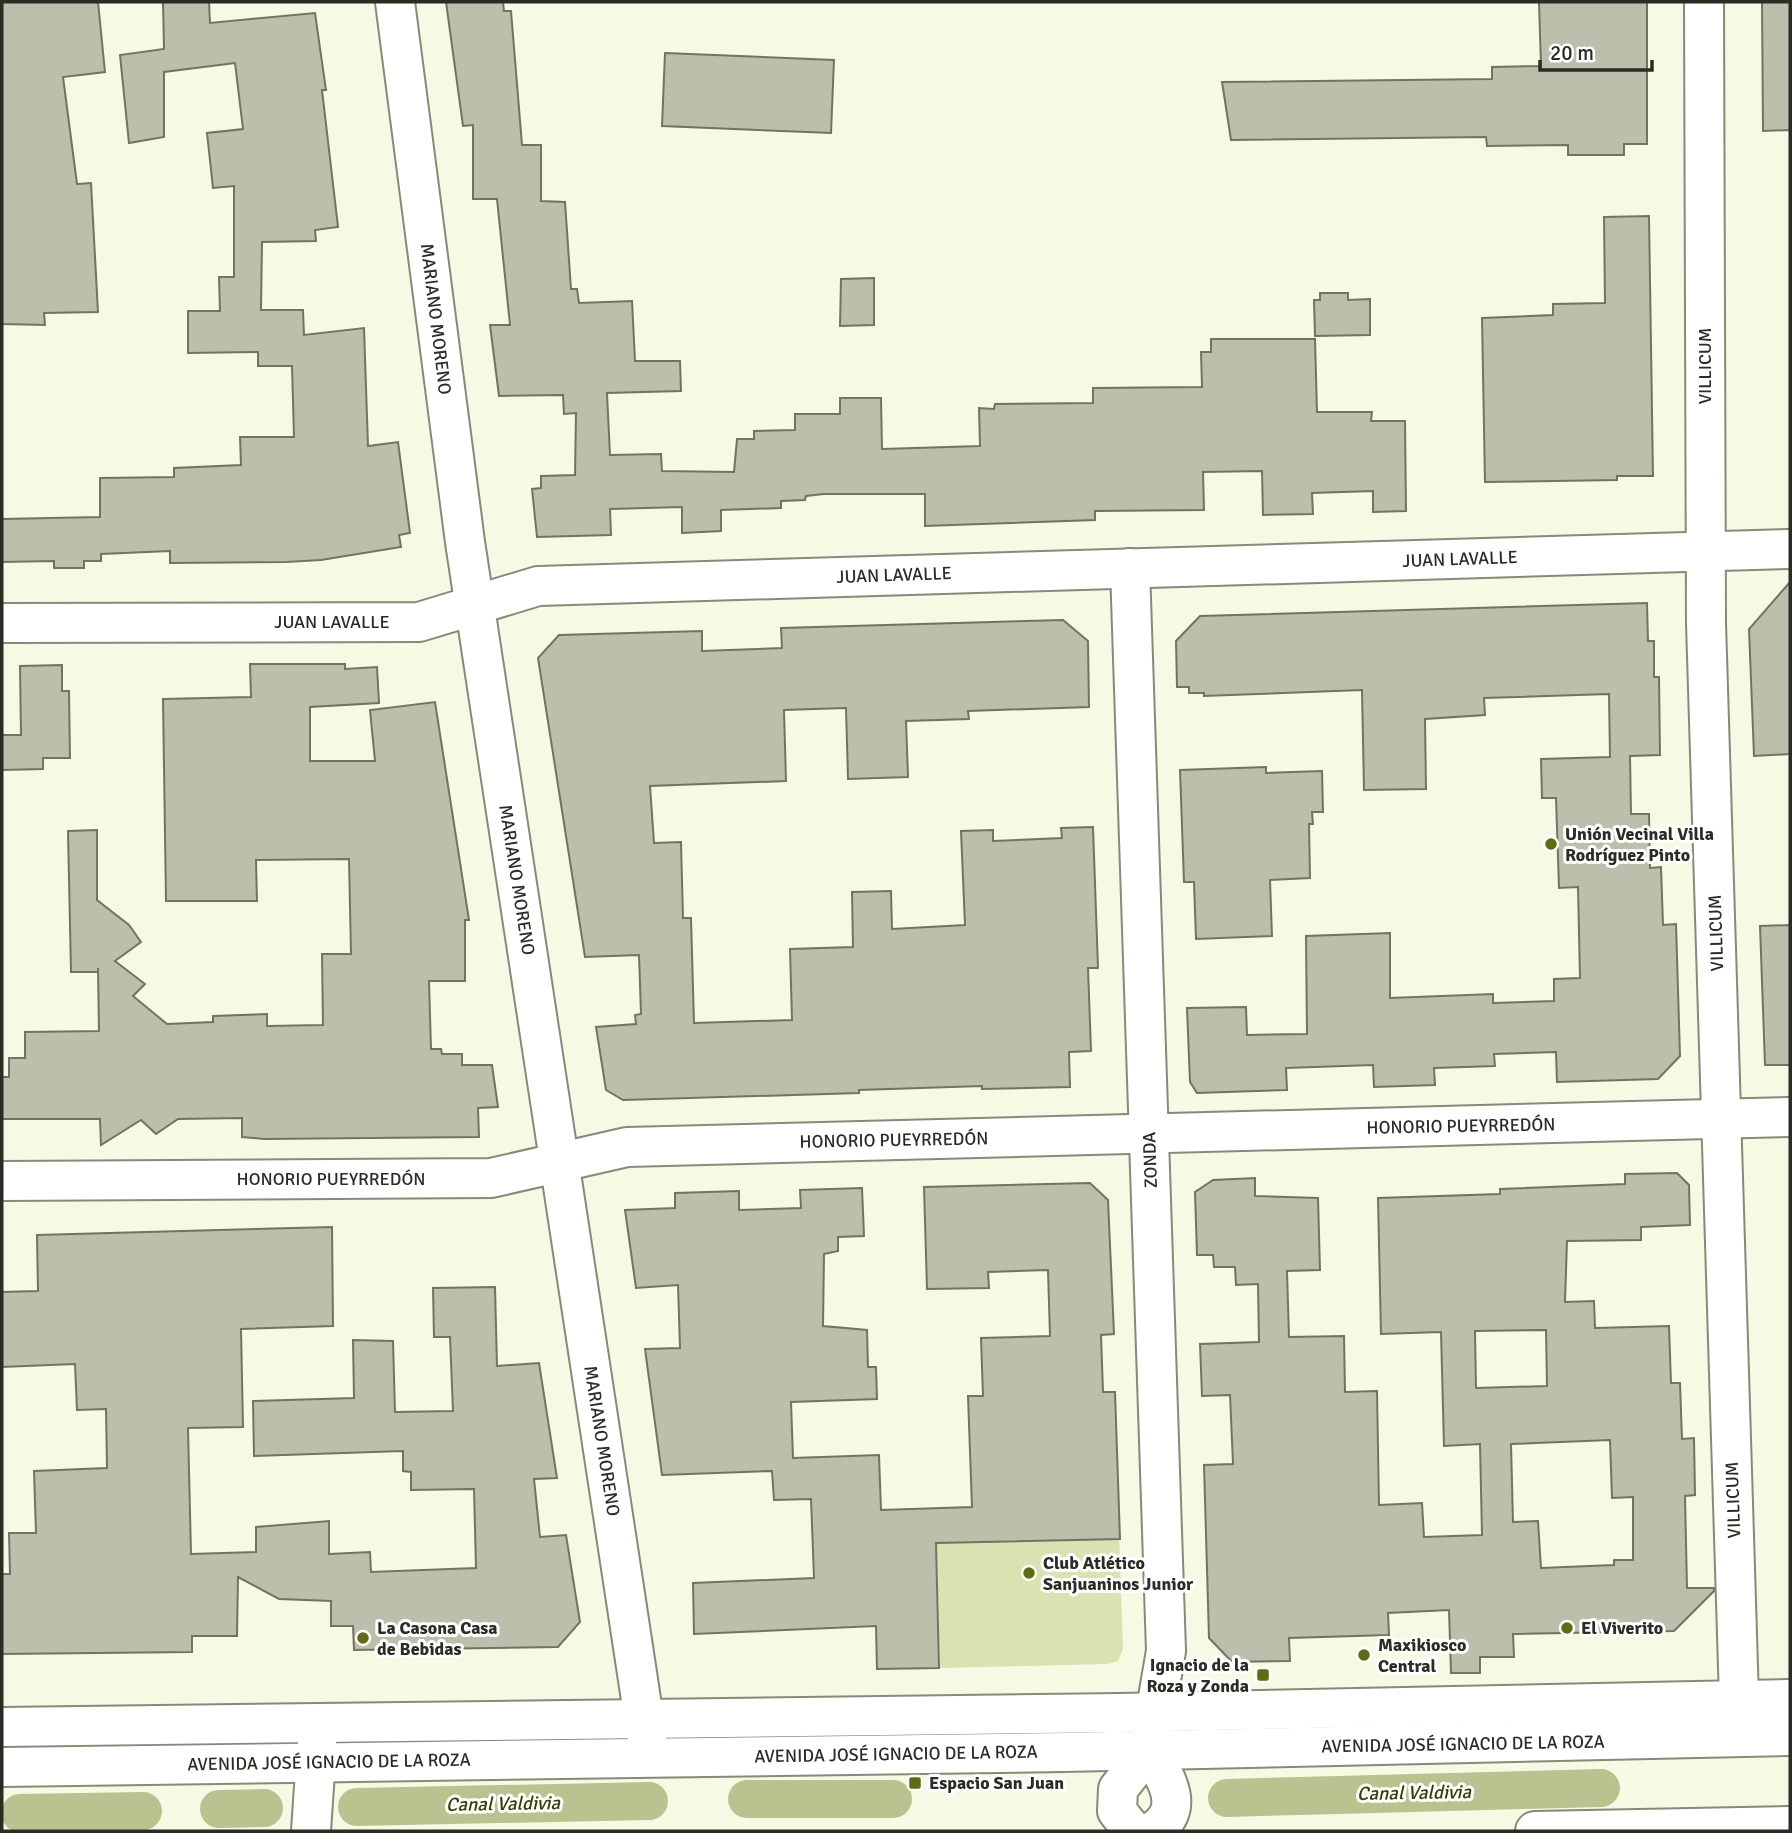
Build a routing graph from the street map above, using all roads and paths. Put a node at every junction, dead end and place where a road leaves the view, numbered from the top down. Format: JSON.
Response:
{"nodes":[{"id":1,"x":395,"y":2,"type":"edge"},
{"id":2,"x":1704,"y":2,"type":"edge"},
{"id":3,"x":1790,"y":549,"type":"edge"},
{"id":4,"x":1706,"y":551,"type":"junction"},
{"id":5,"x":1130,"y":568,"type":"junction"},
{"id":6,"x":474,"y":605,"type":"junction"},
{"id":7,"x":2,"y":623,"type":"edge"},
{"id":8,"x":1790,"y":1117,"type":"edge"},
{"id":9,"x":1722,"y":1119,"type":"junction"},
{"id":10,"x":1149,"y":1134,"type":"junction"},
{"id":11,"x":559,"y":1163,"type":"junction"},
{"id":12,"x":2,"y":1181,"type":"edge"},
{"id":13,"x":1790,"y":1699,"type":"edge"},
{"id":14,"x":1739,"y":1700,"type":"junction"},
{"id":15,"x":1156,"y":1712,"type":"junction"},
{"id":16,"x":645,"y":1719,"type":"junction"},
{"id":17,"x":318,"y":1723,"type":"junction"},
{"id":18,"x":2,"y":1727,"type":"edge"},
{"id":19,"x":1790,"y":1737,"type":"edge"},
{"id":20,"x":1741,"y":1738,"type":"junction"},
{"id":21,"x":1149,"y":1750,"type":"junction"},
{"id":22,"x":650,"y":1757,"type":"junction"},
{"id":23,"x":317,"y":1762,"type":"junction"},
{"id":24,"x":2,"y":1767,"type":"edge"},
{"id":25,"x":1790,"y":1826,"type":"edge"},
{"id":26,"x":311,"y":1831,"type":"edge"},
{"id":27,"x":1133,"y":1831,"type":"edge"},
{"id":28,"x":1153,"y":1831,"type":"edge"},
{"id":29,"x":1535,"y":1831,"type":"edge"}],
"edges":[{"from":1,"to":6,"type":"street","name":"MARIANO MORENO"},
{"from":2,"to":4,"type":"street","name":"VILLICUM"},
{"from":3,"to":4,"type":"street","name":"JUAN LAVALLE"},
{"from":4,"to":5,"type":"street","name":"JUAN LAVALLE"},
{"from":4,"to":9,"type":"street","name":"VILLICUM"},
{"from":5,"to":6,"type":"street","name":"JUAN LAVALLE"},
{"from":5,"to":10,"type":"street","name":"ZONDA"},
{"from":6,"to":7,"type":"street","name":"JUAN LAVALLE"},
{"from":6,"to":11,"type":"street","name":"MARIANO MORENO"},
{"from":8,"to":9,"type":"street","name":"HONORIO PUEYRREDÓN"},
{"from":9,"to":10,"type":"street","name":"HONORIO PUEYRREDÓN"},
{"from":9,"to":14,"type":"street","name":"VILLICUM"},
{"from":10,"to":11,"type":"street","name":"HONORIO PUEYRREDÓN"},
{"from":10,"to":15,"type":"street","name":"ZONDA"},
{"from":11,"to":12,"type":"street","name":"HONORIO PUEYRREDÓN"},
{"from":11,"to":16,"type":"street","name":"MARIANO MORENO"},
{"from":13,"to":14,"type":"street"},
{"from":14,"to":15,"type":"street"},
{"from":14,"to":20,"type":"street","name":"VILLICUM"},
{"from":15,"to":16,"type":"street"},
{"from":15,"to":21,"type":"street","name":"ZONDA"},
{"from":16,"to":17,"type":"street"},
{"from":16,"to":22,"type":"street","name":"MARIANO MORENO"},
{"from":17,"to":18,"type":"street"},
{"from":17,"to":23,"type":"street"},
{"from":19,"to":20,"type":"street","name":"AVENIDA JOSÉ IGNACIO DE LA ROZA"},
{"from":20,"to":21,"type":"street","name":"AVENIDA JOSÉ IGNACIO DE LA ROZA"},
{"from":21,"to":22,"type":"street","name":"AVENIDA JOSÉ IGNACIO DE LA ROZA"},
{"from":21,"to":27,"type":"street","name":"ZONDA"},
{"from":21,"to":28,"type":"street"},
{"from":22,"to":23,"type":"street","name":"AVENIDA JOSÉ IGNACIO DE LA ROZA"},
{"from":23,"to":24,"type":"street","name":"AVENIDA JOSÉ IGNACIO DE LA ROZA"},
{"from":23,"to":26,"type":"street"},
{"from":25,"to":29,"type":"street"}]}
